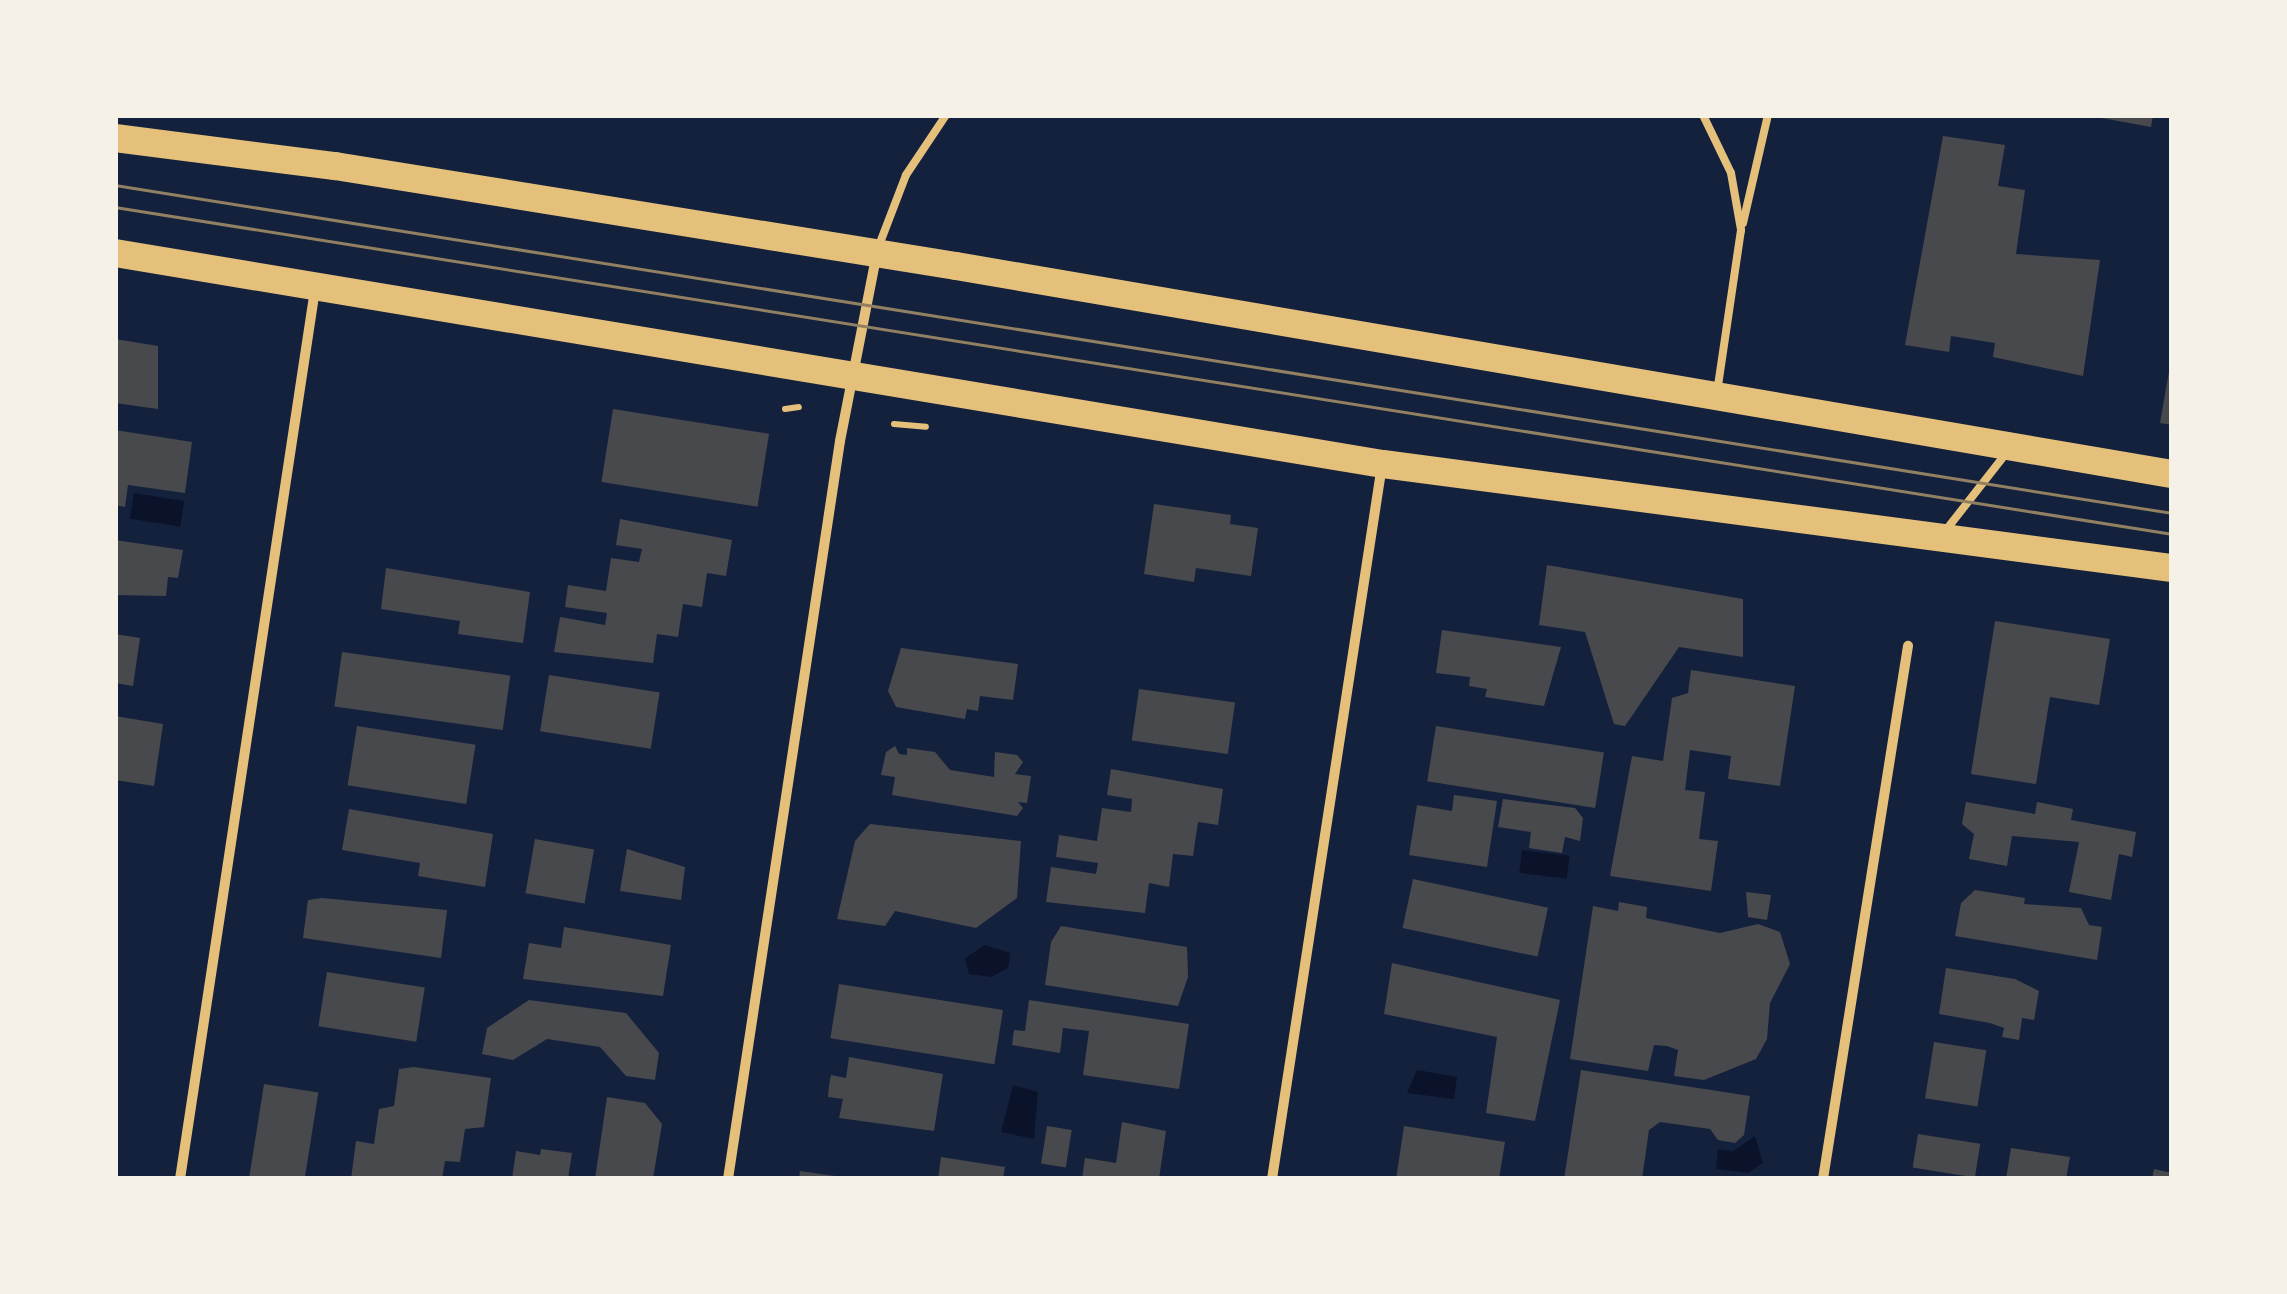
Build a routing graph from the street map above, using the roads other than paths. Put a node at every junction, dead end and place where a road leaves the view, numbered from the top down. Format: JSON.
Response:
{"nodes":[{"id":1,"x":946,"y":115,"type":"edge"},
{"id":2,"x":1703,"y":115,"type":"edge"},
{"id":3,"x":1768,"y":115,"type":"edge"},
{"id":4,"x":115,"y":138,"type":"edge"},
{"id":5,"x":1741,"y":230,"type":"junction"},
{"id":6,"x":115,"y":254,"type":"edge"},
{"id":7,"x":876,"y":254,"type":"junction"},
{"id":8,"x":316,"y":284,"type":"junction"},
{"id":9,"x":853,"y":371,"type":"junction"},
{"id":10,"x":1716,"y":397,"type":"junction"},
{"id":11,"x":2011,"y":447,"type":"junction"},
{"id":12,"x":1383,"y":464,"type":"junction"},
{"id":13,"x":2172,"y":474,"type":"edge"},
{"id":14,"x":1942,"y":536,"type":"junction"},
{"id":15,"x":2172,"y":568,"type":"edge"},
{"id":16,"x":1908,"y":646,"type":"dead end"},
{"id":17,"x":180,"y":1179,"type":"edge"},
{"id":18,"x":728,"y":1179,"type":"edge"},
{"id":19,"x":1272,"y":1179,"type":"edge"},
{"id":20,"x":1824,"y":1179,"type":"edge"}],
"edges":[{"from":1,"to":7,"type":"lane"},
{"from":2,"to":5,"type":"lane"},
{"from":3,"to":5,"type":"lane"},
{"from":4,"to":7,"type":"highway"},
{"from":5,"to":10,"type":"lane"},
{"from":6,"to":8,"type":"highway"},
{"from":7,"to":9,"type":"street"},
{"from":7,"to":10,"type":"highway"},
{"from":8,"to":9,"type":"highway"},
{"from":8,"to":17,"type":"street"},
{"from":9,"to":12,"type":"highway"},
{"from":9,"to":18,"type":"street"},
{"from":10,"to":11,"type":"highway"},
{"from":11,"to":13,"type":"highway"},
{"from":11,"to":14,"type":"lane"},
{"from":12,"to":14,"type":"highway"},
{"from":12,"to":19,"type":"street"},
{"from":14,"to":15,"type":"highway"},
{"from":16,"to":20,"type":"street"}]}
